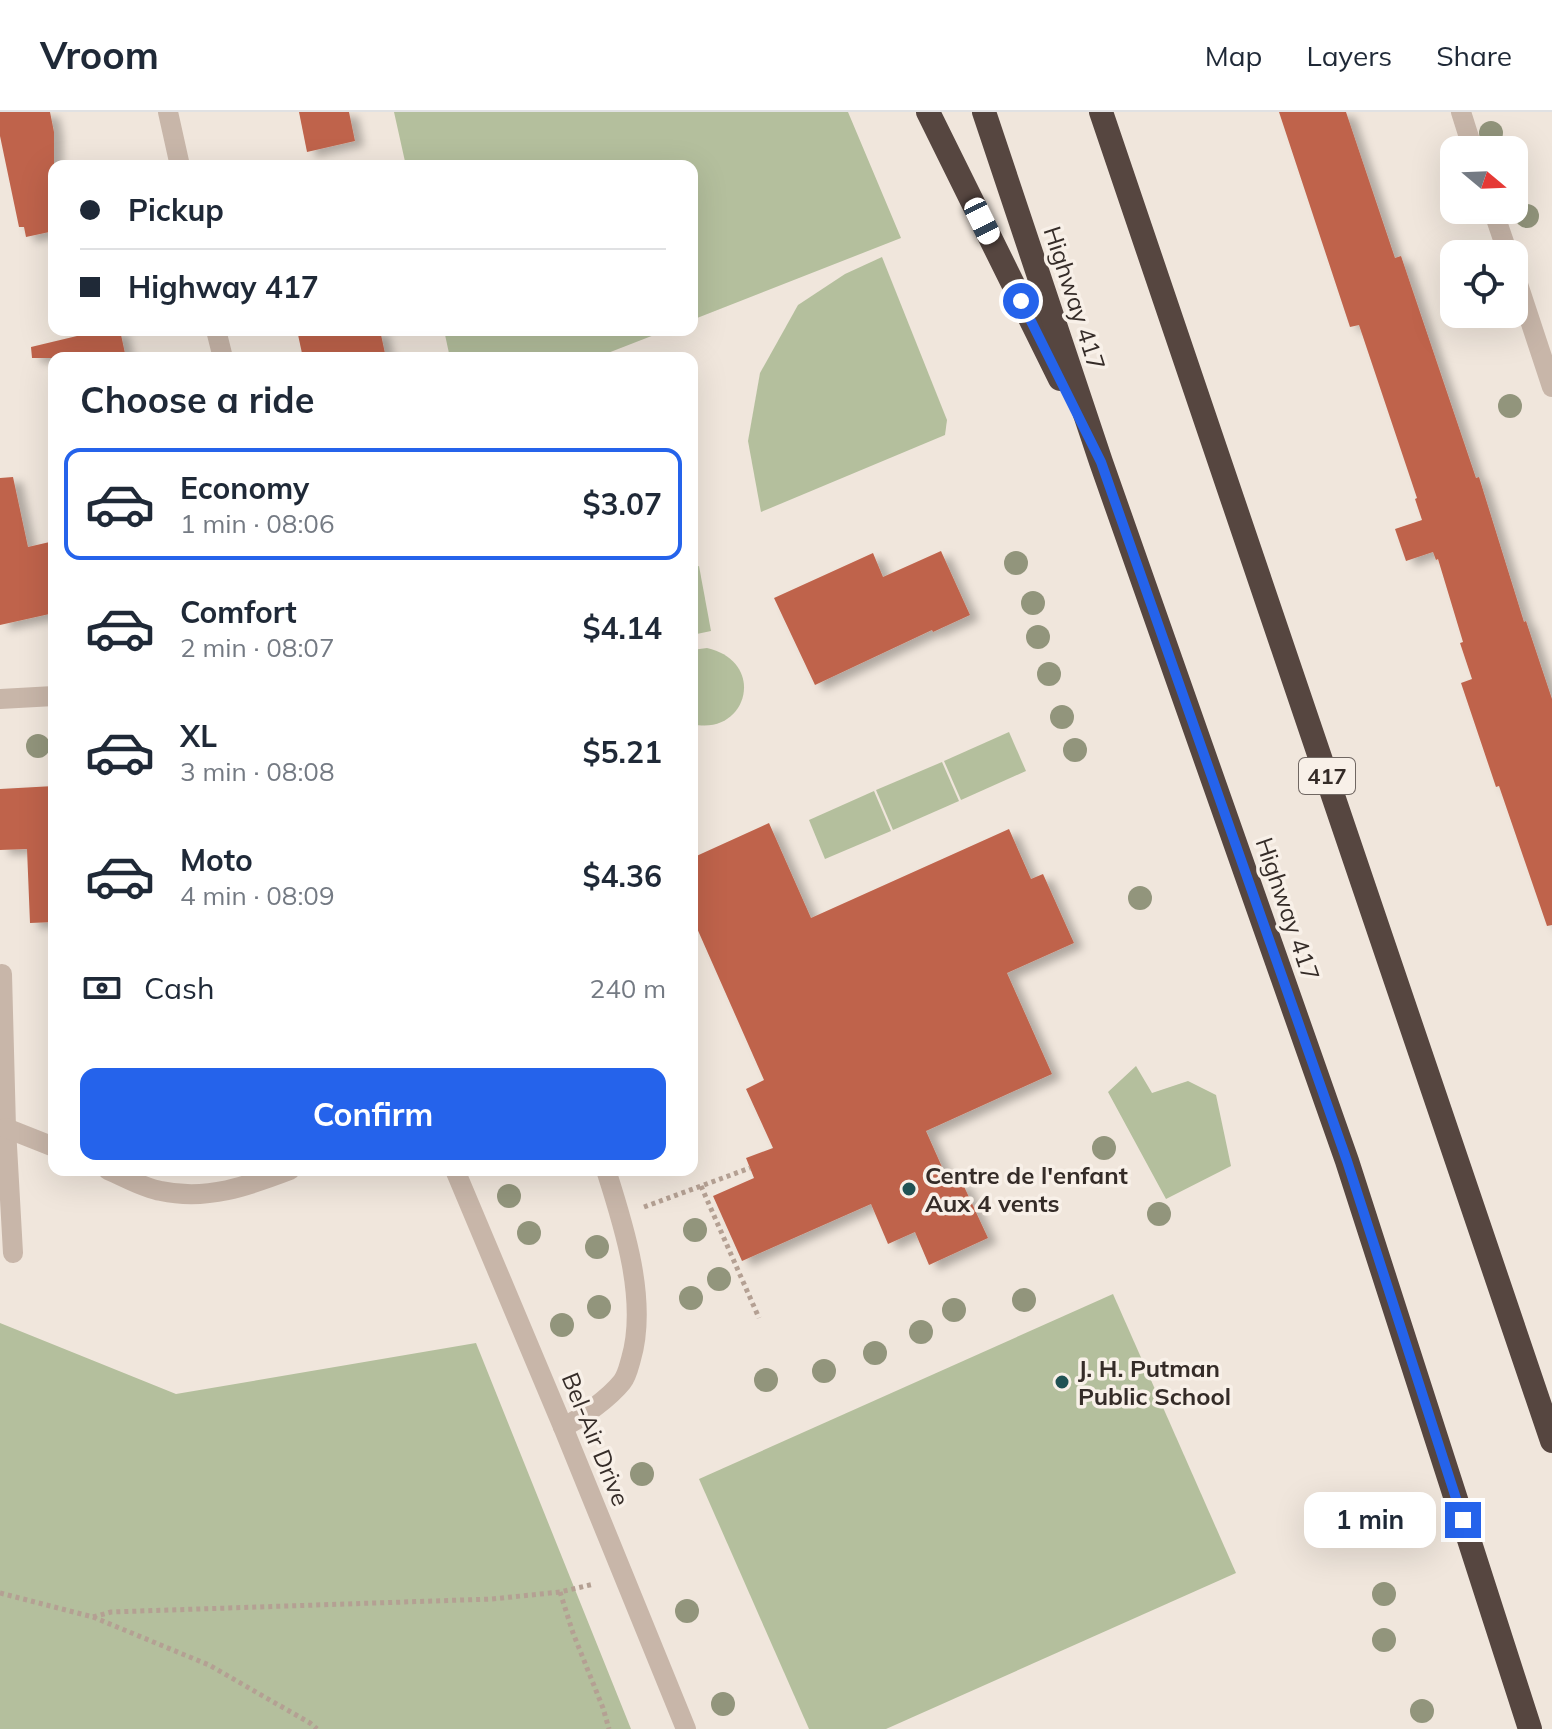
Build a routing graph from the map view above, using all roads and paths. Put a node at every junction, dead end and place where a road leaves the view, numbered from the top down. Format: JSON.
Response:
{"nodes":[{"id":1,"x":168,"y":112,"type":"edge"},
{"id":2,"x":928,"y":112,"type":"edge"},
{"id":3,"x":984,"y":112,"type":"edge"},
{"id":4,"x":1101,"y":112,"type":"edge"},
{"id":5,"x":1461,"y":112,"type":"edge"},
{"id":6,"x":1469,"y":136,"type":"edge"},
{"id":7,"x":179,"y":160,"type":"edge"},
{"id":8,"x":1528,"y":314,"type":"edge"},
{"id":9,"x":1552,"y":387,"type":"edge"},
{"id":10,"x":1101,"y":462,"type":"junction"},
{"id":11,"x":48,"y":696,"type":"edge"},
{"id":12,"x":0,"y":699,"type":"edge"},
{"id":13,"x":2,"y":974,"type":"dead end"},
{"id":14,"x":6,"y":1128,"type":"junction"},
{"id":15,"x":48,"y":1145,"type":"edge"},
{"id":16,"x":750,"y":1168,"type":"dead end"},
{"id":17,"x":123,"y":1176,"type":"edge"},
{"id":18,"x":274,"y":1176,"type":"edge"},
{"id":19,"x":458,"y":1176,"type":"edge"},
{"id":20,"x":608,"y":1176,"type":"edge"},
{"id":21,"x":701,"y":1186,"type":"junction"},
{"id":22,"x":621,"y":1217,"type":"junction"},
{"id":23,"x":13,"y":1253,"type":"dead end"},
{"id":24,"x":759,"y":1318,"type":"dead end"},
{"id":25,"x":563,"y":1427,"type":"junction"},
{"id":26,"x":1552,"y":1441,"type":"edge"},
{"id":27,"x":594,"y":1584,"type":"dead end"},
{"id":28,"x":560,"y":1592,"type":"junction"},
{"id":29,"x":0,"y":1593,"type":"edge"},
{"id":30,"x":93,"y":1617,"type":"junction"},
{"id":31,"x":317,"y":1729,"type":"edge"},
{"id":32,"x":609,"y":1729,"type":"edge"},
{"id":33,"x":686,"y":1729,"type":"edge"},
{"id":34,"x":1530,"y":1729,"type":"edge"}],
"edges":[{"from":1,"to":7,"type":"street"},
{"from":2,"to":10,"type":"highway"},
{"from":3,"to":10,"type":"highway","name":"Highway 417"},
{"from":4,"to":26,"type":"highway","number":"417"},
{"from":5,"to":6,"type":"street"},
{"from":8,"to":9,"type":"street"},
{"from":10,"to":34,"type":"highway","name":"Highway 417"},
{"from":11,"to":12,"type":"street"},
{"from":13,"to":14,"type":"street"},
{"from":14,"to":15,"type":"street"},
{"from":14,"to":23,"type":"street"},
{"from":16,"to":21,"type":"path"},
{"from":17,"to":18,"type":"street"},
{"from":19,"to":25,"type":"street","name":"Bel-Air Drive"},
{"from":20,"to":22,"type":"street"},
{"from":21,"to":22,"type":"path"},
{"from":21,"to":24,"type":"path"},
{"from":22,"to":25,"type":"street"},
{"from":25,"to":33,"type":"street","name":"Bel-Air Drive"},
{"from":27,"to":28,"type":"path"},
{"from":28,"to":30,"type":"path"},
{"from":28,"to":32,"type":"path"},
{"from":29,"to":30,"type":"path"},
{"from":30,"to":31,"type":"path"}]}
